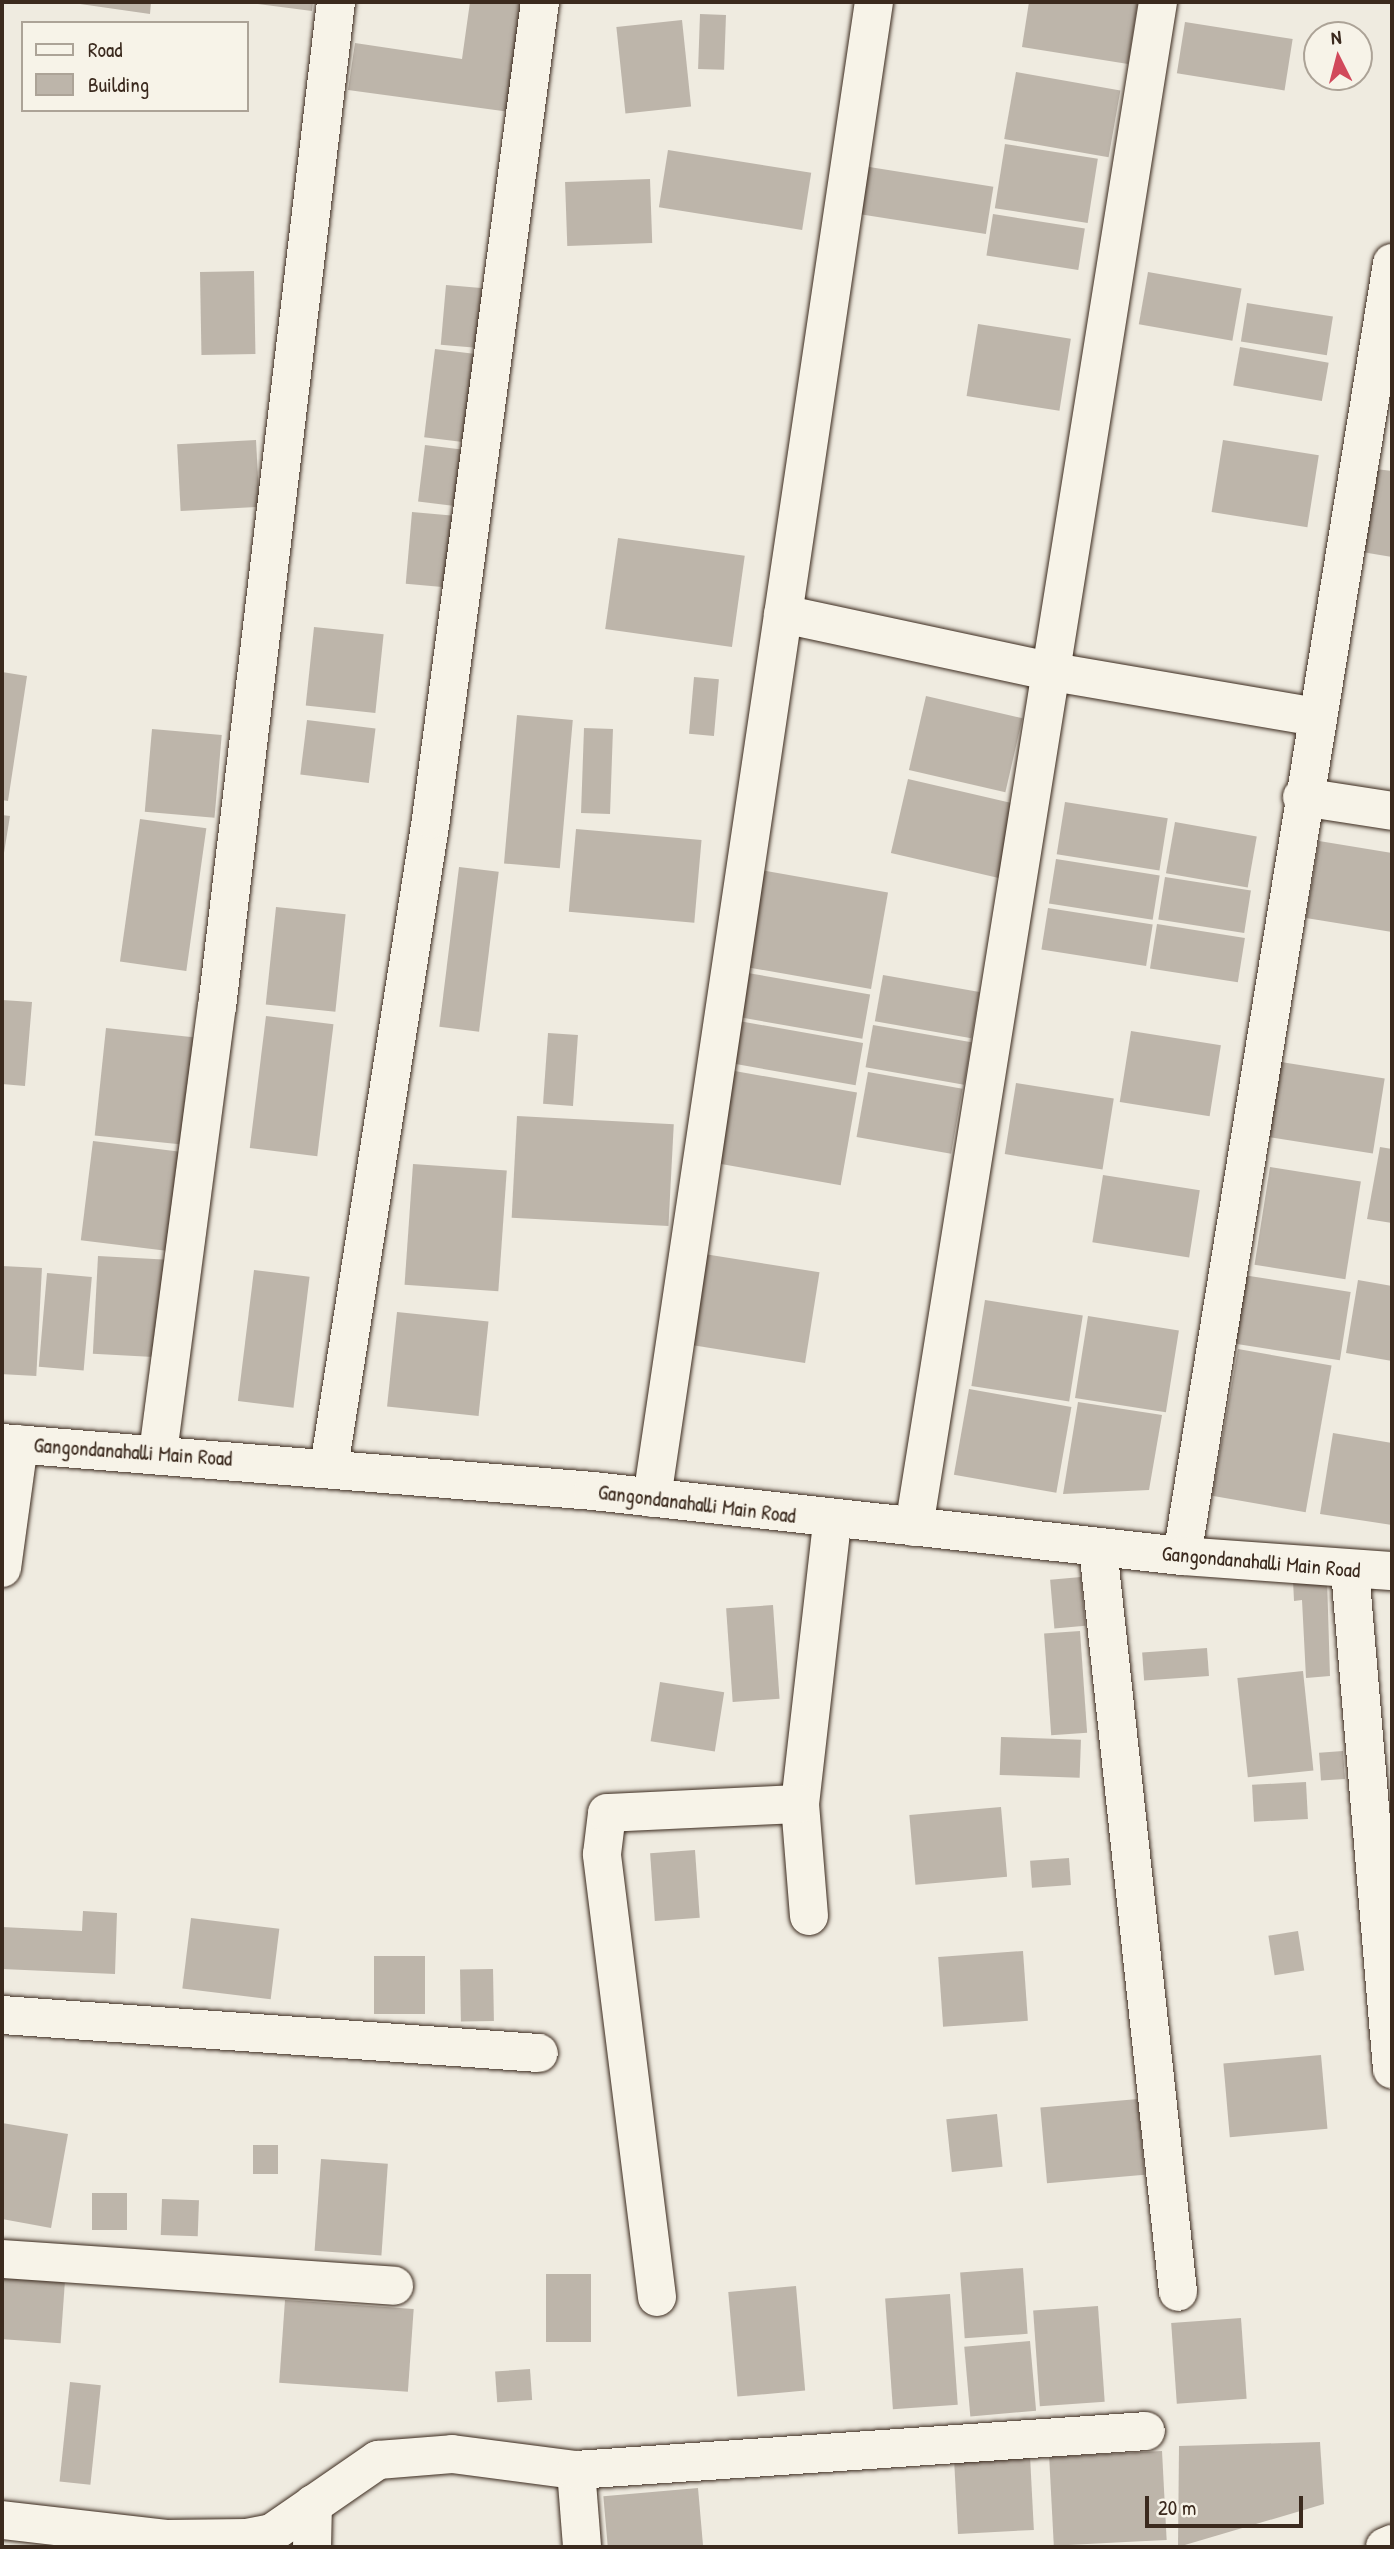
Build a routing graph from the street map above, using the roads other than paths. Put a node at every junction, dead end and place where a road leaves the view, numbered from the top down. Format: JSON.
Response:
{"nodes":[{"id":1,"x":336,"y":2,"type":"edge"},
{"id":2,"x":540,"y":2,"type":"edge"},
{"id":3,"x":874,"y":2,"type":"edge"},
{"id":4,"x":1158,"y":2,"type":"edge"},
{"id":5,"x":1392,"y":263,"type":"edge"},
{"id":6,"x":783,"y":614,"type":"junction"},
{"id":7,"x":1053,"y":672,"type":"junction"},
{"id":8,"x":1315,"y":717,"type":"junction"},
{"id":9,"x":1302,"y":797,"type":"junction"},
{"id":10,"x":1392,"y":811,"type":"edge"},
{"id":11,"x":10,"y":1444,"type":"edge"},
{"id":12,"x":158,"y":1453,"type":"junction"},
{"id":13,"x":329,"y":1467,"type":"junction"},
{"id":14,"x":652,"y":1498,"type":"junction"},
{"id":15,"x":832,"y":1521,"type":"junction"},
{"id":16,"x":914,"y":1527,"type":"junction"},
{"id":17,"x":1098,"y":1548,"type":"junction"},
{"id":18,"x":1182,"y":1556,"type":"junction"},
{"id":19,"x":2,"y":1568,"type":"edge"},
{"id":20,"x":1350,"y":1570,"type":"junction"},
{"id":21,"x":1392,"y":1571,"type":"edge"},
{"id":22,"x":800,"y":1804,"type":"junction"},
{"id":23,"x":809,"y":1916,"type":"dead end"},
{"id":24,"x":2,"y":2015,"type":"edge"},
{"id":25,"x":539,"y":2053,"type":"dead end"},
{"id":26,"x":1392,"y":2069,"type":"edge"},
{"id":27,"x":2,"y":2259,"type":"edge"},
{"id":28,"x":394,"y":2286,"type":"dead end"},
{"id":29,"x":1178,"y":2292,"type":"dead end"},
{"id":30,"x":657,"y":2297,"type":"dead end"},
{"id":31,"x":1146,"y":2431,"type":"dead end"},
{"id":32,"x":576,"y":2470,"type":"junction"},
{"id":33,"x":313,"y":2504,"type":"junction"},
{"id":34,"x":2,"y":2520,"type":"edge"},
{"id":35,"x":1392,"y":2544,"type":"edge"},
{"id":36,"x":312,"y":2547,"type":"edge"},
{"id":37,"x":582,"y":2547,"type":"edge"},
{"id":38,"x":1385,"y":2547,"type":"edge"}],
"edges":[{"from":1,"to":12,"type":"street"},
{"from":2,"to":13,"type":"street"},
{"from":3,"to":6,"type":"street"},
{"from":4,"to":7,"type":"street"},
{"from":5,"to":8,"type":"street"},
{"from":6,"to":7,"type":"street"},
{"from":6,"to":14,"type":"street"},
{"from":7,"to":8,"type":"street"},
{"from":7,"to":16,"type":"street"},
{"from":8,"to":9,"type":"street"},
{"from":9,"to":10,"type":"street"},
{"from":9,"to":18,"type":"street"},
{"from":11,"to":12,"type":"street","name":"Gangondanahalli Main Road"},
{"from":11,"to":19,"type":"street"},
{"from":12,"to":13,"type":"street","name":"Gangondanahalli Main Road"},
{"from":13,"to":14,"type":"street","name":"Gangondanahalli Main Road"},
{"from":14,"to":15,"type":"street","name":"Gangondanahalli Main Road"},
{"from":15,"to":16,"type":"street","name":"Gangondanahalli Main Road"},
{"from":15,"to":22,"type":"street"},
{"from":16,"to":17,"type":"street","name":"Gangondanahalli Main Road"},
{"from":17,"to":18,"type":"street","name":"Gangondanahalli Main Road"},
{"from":17,"to":29,"type":"street"},
{"from":18,"to":20,"type":"street","name":"Gangondanahalli Main Road"},
{"from":20,"to":21,"type":"street","name":"Gangondanahalli Main Road"},
{"from":20,"to":26,"type":"street"},
{"from":22,"to":23,"type":"street"},
{"from":22,"to":30,"type":"street"},
{"from":24,"to":25,"type":"street"},
{"from":27,"to":28,"type":"street"},
{"from":31,"to":32,"type":"street"},
{"from":32,"to":33,"type":"street"},
{"from":32,"to":37,"type":"street"},
{"from":33,"to":34,"type":"street"},
{"from":33,"to":36,"type":"street"},
{"from":35,"to":38,"type":"street"}]}
